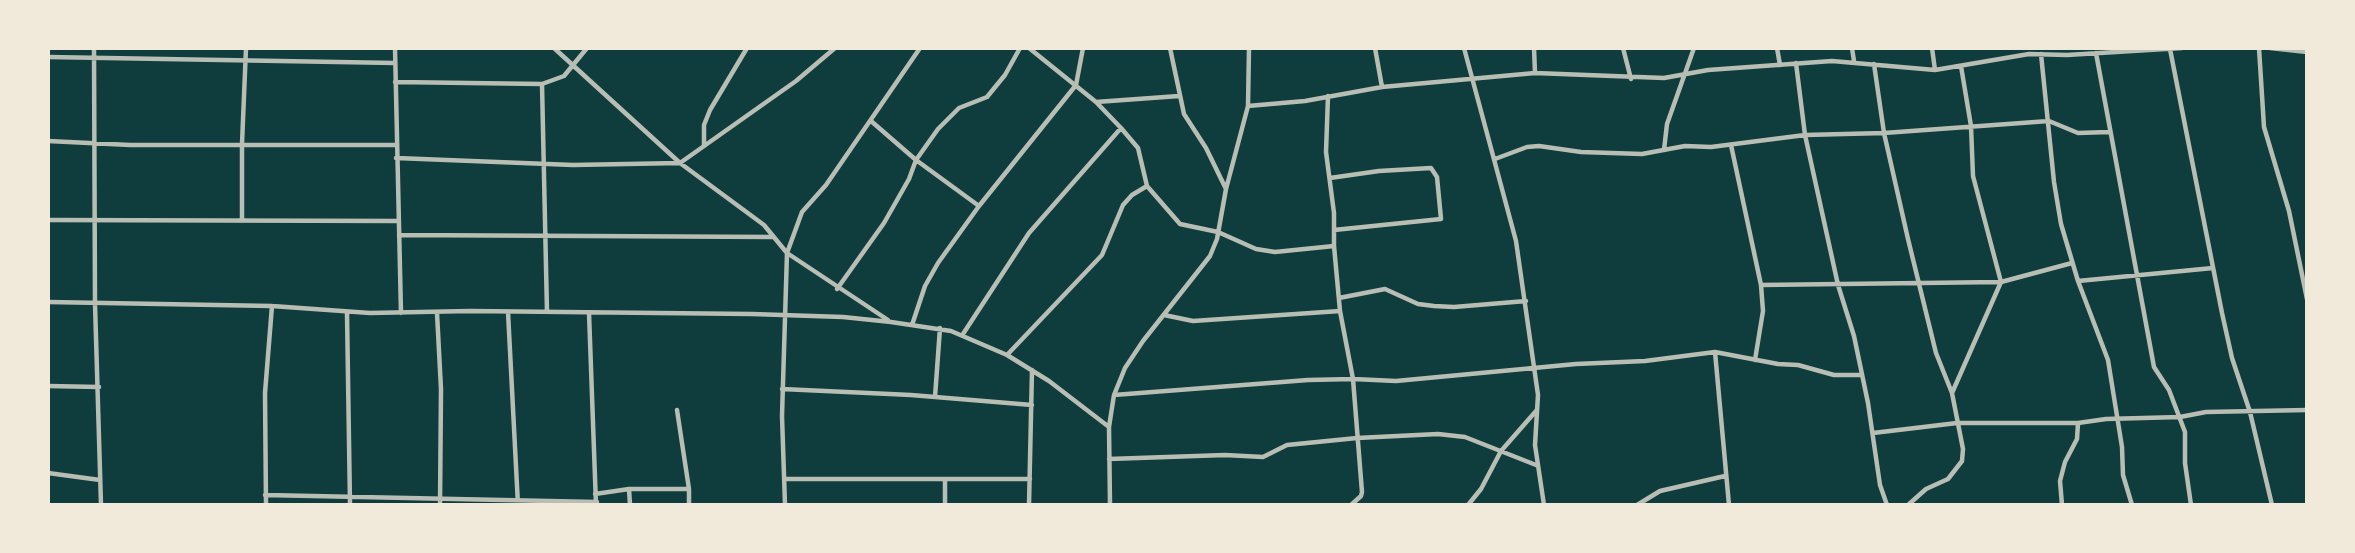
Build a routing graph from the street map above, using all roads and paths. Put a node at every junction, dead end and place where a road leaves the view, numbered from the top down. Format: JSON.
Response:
{"nodes":[{"id":1,"x":94,"y":48,"type":"edge"},
{"id":2,"x":246,"y":48,"type":"edge"},
{"id":3,"x":395,"y":48,"type":"edge"},
{"id":4,"x":554,"y":48,"type":"edge"},
{"id":5,"x":587,"y":48,"type":"edge"},
{"id":6,"x":747,"y":48,"type":"edge"},
{"id":7,"x":835,"y":48,"type":"edge"},
{"id":8,"x":920,"y":48,"type":"edge"},
{"id":9,"x":1020,"y":48,"type":"edge"},
{"id":10,"x":1029,"y":48,"type":"edge"},
{"id":11,"x":1083,"y":48,"type":"edge"},
{"id":12,"x":1170,"y":48,"type":"edge"},
{"id":13,"x":1249,"y":48,"type":"edge"},
{"id":14,"x":1375,"y":48,"type":"edge"},
{"id":15,"x":1464,"y":48,"type":"edge"},
{"id":16,"x":1534,"y":48,"type":"edge"},
{"id":17,"x":1623,"y":48,"type":"edge"},
{"id":18,"x":1694,"y":48,"type":"edge"},
{"id":19,"x":1778,"y":48,"type":"edge"},
{"id":20,"x":1852,"y":48,"type":"edge"},
{"id":21,"x":1932,"y":48,"type":"edge"},
{"id":22,"x":2182,"y":48,"type":"edge"},
{"id":23,"x":2259,"y":48,"type":"edge"},
{"id":24,"x":2270,"y":48,"type":"edge"},
{"id":25,"x":2144,"y":49,"type":"edge"},
{"id":26,"x":2170,"y":49,"type":"edge"},
{"id":27,"x":2028,"y":51,"type":"edge"},
{"id":28,"x":2307,"y":52,"type":"edge"},
{"id":29,"x":2096,"y":53,"type":"junction"},
{"id":30,"x":2041,"y":54,"type":"junction"},
{"id":31,"x":48,"y":57,"type":"edge"},
{"id":32,"x":94,"y":57,"type":"junction"},
{"id":33,"x":246,"y":60,"type":"junction"},
{"id":34,"x":1854,"y":61,"type":"junction"},
{"id":35,"x":395,"y":63,"type":"junction"},
{"id":36,"x":1796,"y":63,"type":"junction"},
{"id":37,"x":1874,"y":64,"type":"junction"},
{"id":38,"x":1780,"y":65,"type":"junction"},
{"id":39,"x":1961,"y":66,"type":"junction"},
{"id":40,"x":573,"y":67,"type":"junction"},
{"id":41,"x":1935,"y":70,"type":"junction"},
{"id":42,"x":1535,"y":73,"type":"junction"},
{"id":43,"x":1685,"y":75,"type":"junction"},
{"id":44,"x":1471,"y":78,"type":"junction"},
{"id":45,"x":1631,"y":79,"type":"junction"},
{"id":46,"x":395,"y":82,"type":"junction"},
{"id":47,"x":542,"y":84,"type":"junction"},
{"id":48,"x":1077,"y":85,"type":"junction"},
{"id":49,"x":1382,"y":87,"type":"junction"},
{"id":50,"x":1179,"y":96,"type":"junction"},
{"id":51,"x":1328,"y":96,"type":"junction"},
{"id":52,"x":1096,"y":102,"type":"junction"},
{"id":53,"x":1248,"y":106,"type":"junction"},
{"id":54,"x":871,"y":121,"type":"junction"},
{"id":55,"x":2049,"y":121,"type":"junction"},
{"id":56,"x":1971,"y":126,"type":"junction"},
{"id":57,"x":1121,"y":128,"type":"junction"},
{"id":58,"x":2109,"y":132,"type":"junction"},
{"id":59,"x":1884,"y":134,"type":"junction"},
{"id":60,"x":1805,"y":135,"type":"junction"},
{"id":61,"x":48,"y":141,"type":"edge"},
{"id":62,"x":95,"y":144,"type":"junction"},
{"id":63,"x":242,"y":144,"type":"junction"},
{"id":64,"x":395,"y":145,"type":"junction"},
{"id":65,"x":1731,"y":145,"type":"junction"},
{"id":66,"x":704,"y":146,"type":"junction"},
{"id":67,"x":1664,"y":150,"type":"junction"},
{"id":68,"x":396,"y":158,"type":"junction"},
{"id":69,"x":1496,"y":159,"type":"junction"},
{"id":70,"x":916,"y":160,"type":"junction"},
{"id":71,"x":544,"y":163,"type":"junction"},
{"id":72,"x":680,"y":163,"type":"junction"},
{"id":73,"x":1330,"y":178,"type":"junction"},
{"id":74,"x":1147,"y":186,"type":"junction"},
{"id":75,"x":1226,"y":189,"type":"junction"},
{"id":76,"x":979,"y":206,"type":"junction"},
{"id":77,"x":48,"y":220,"type":"edge"},
{"id":78,"x":95,"y":220,"type":"junction"},
{"id":79,"x":243,"y":221,"type":"junction"},
{"id":80,"x":398,"y":221,"type":"junction"},
{"id":81,"x":1334,"y":230,"type":"junction"},
{"id":82,"x":1218,"y":232,"type":"junction"},
{"id":83,"x":399,"y":235,"type":"junction"},
{"id":84,"x":545,"y":235,"type":"junction"},
{"id":85,"x":773,"y":237,"type":"junction"},
{"id":86,"x":1334,"y":246,"type":"junction"},
{"id":87,"x":787,"y":253,"type":"junction"},
{"id":88,"x":2072,"y":263,"type":"junction"},
{"id":89,"x":2214,"y":268,"type":"junction"},
{"id":90,"x":2136,"y":276,"type":"junction"},
{"id":91,"x":2078,"y":280,"type":"junction"},
{"id":92,"x":2001,"y":282,"type":"junction"},
{"id":93,"x":1919,"y":283,"type":"junction"},
{"id":94,"x":1761,"y":285,"type":"junction"},
{"id":95,"x":1838,"y":285,"type":"junction"},
{"id":96,"x":837,"y":289,"type":"junction"},
{"id":97,"x":1339,"y":298,"type":"junction"},
{"id":98,"x":2307,"y":299,"type":"edge"},
{"id":99,"x":1526,"y":301,"type":"junction"},
{"id":100,"x":48,"y":302,"type":"edge"},
{"id":101,"x":95,"y":304,"type":"junction"},
{"id":102,"x":272,"y":306,"type":"junction"},
{"id":103,"x":1340,"y":311,"type":"junction"},
{"id":104,"x":508,"y":312,"type":"junction"},
{"id":105,"x":548,"y":312,"type":"junction"},
{"id":106,"x":347,"y":313,"type":"junction"},
{"id":107,"x":401,"y":313,"type":"junction"},
{"id":108,"x":437,"y":313,"type":"junction"},
{"id":109,"x":589,"y":313,"type":"junction"},
{"id":110,"x":1164,"y":315,"type":"junction"},
{"id":111,"x":786,"y":316,"type":"junction"},
{"id":112,"x":891,"y":322,"type":"junction"},
{"id":113,"x":912,"y":325,"type":"junction"},
{"id":114,"x":940,"y":328,"type":"junction"},
{"id":115,"x":963,"y":334,"type":"junction"},
{"id":116,"x":1715,"y":352,"type":"junction"},
{"id":117,"x":1007,"y":355,"type":"junction"},
{"id":118,"x":1755,"y":360,"type":"junction"},
{"id":119,"x":1534,"y":368,"type":"junction"},
{"id":120,"x":1032,"y":370,"type":"junction"},
{"id":121,"x":1862,"y":375,"type":"junction"},
{"id":122,"x":1353,"y":378,"type":"junction"},
{"id":123,"x":48,"y":386,"type":"edge"},
{"id":124,"x":99,"y":387,"type":"junction"},
{"id":125,"x":782,"y":390,"type":"junction"},
{"id":126,"x":1952,"y":393,"type":"junction"},
{"id":127,"x":1114,"y":395,"type":"junction"},
{"id":128,"x":935,"y":397,"type":"junction"},
{"id":129,"x":1032,"y":405,"type":"junction"},
{"id":130,"x":677,"y":410,"type":"dead end"},
{"id":131,"x":1537,"y":410,"type":"junction"},
{"id":132,"x":2307,"y":410,"type":"edge"},
{"id":133,"x":2250,"y":412,"type":"junction"},
{"id":134,"x":2180,"y":417,"type":"junction"},
{"id":135,"x":2118,"y":419,"type":"junction"},
{"id":136,"x":1957,"y":423,"type":"junction"},
{"id":137,"x":2078,"y":423,"type":"junction"},
{"id":138,"x":1109,"y":427,"type":"junction"},
{"id":139,"x":1873,"y":434,"type":"junction"},
{"id":140,"x":1357,"y":438,"type":"junction"},
{"id":141,"x":1501,"y":451,"type":"junction"},
{"id":142,"x":1109,"y":459,"type":"junction"},
{"id":143,"x":1536,"y":465,"type":"junction"},
{"id":144,"x":48,"y":473,"type":"edge"},
{"id":145,"x":1725,"y":476,"type":"junction"},
{"id":146,"x":785,"y":479,"type":"junction"},
{"id":147,"x":945,"y":479,"type":"junction"},
{"id":148,"x":1030,"y":479,"type":"junction"},
{"id":149,"x":100,"y":480,"type":"junction"},
{"id":150,"x":629,"y":489,"type":"junction"},
{"id":151,"x":689,"y":489,"type":"junction"},
{"id":152,"x":595,"y":494,"type":"junction"},
{"id":153,"x":265,"y":495,"type":"junction"},
{"id":154,"x":350,"y":496,"type":"junction"},
{"id":155,"x":440,"y":498,"type":"junction"},
{"id":156,"x":518,"y":504,"type":"edge"},
{"id":157,"x":596,"y":504,"type":"edge"},
{"id":158,"x":101,"y":505,"type":"edge"},
{"id":159,"x":267,"y":505,"type":"edge"},
{"id":160,"x":350,"y":505,"type":"edge"},
{"id":161,"x":440,"y":505,"type":"edge"},
{"id":162,"x":630,"y":505,"type":"edge"},
{"id":163,"x":689,"y":505,"type":"edge"},
{"id":164,"x":785,"y":505,"type":"edge"},
{"id":165,"x":945,"y":505,"type":"edge"},
{"id":166,"x":1029,"y":505,"type":"edge"},
{"id":167,"x":1110,"y":505,"type":"edge"},
{"id":168,"x":1351,"y":505,"type":"edge"},
{"id":169,"x":1468,"y":505,"type":"edge"},
{"id":170,"x":1544,"y":505,"type":"edge"},
{"id":171,"x":1637,"y":505,"type":"edge"},
{"id":172,"x":1729,"y":505,"type":"edge"},
{"id":173,"x":1887,"y":505,"type":"edge"},
{"id":174,"x":1908,"y":505,"type":"edge"},
{"id":175,"x":2062,"y":505,"type":"edge"},
{"id":176,"x":2132,"y":505,"type":"edge"},
{"id":177,"x":2191,"y":505,"type":"edge"},
{"id":178,"x":2272,"y":505,"type":"edge"}],
"edges":[{"from":1,"to":32,"type":"street"},
{"from":2,"to":33,"type":"street"},
{"from":3,"to":35,"type":"street"},
{"from":4,"to":40,"type":"street"},
{"from":5,"to":40,"type":"street"},
{"from":6,"to":66,"type":"street"},
{"from":7,"to":66,"type":"street"},
{"from":8,"to":54,"type":"street"},
{"from":9,"to":70,"type":"street"},
{"from":10,"to":48,"type":"street"},
{"from":11,"to":48,"type":"street"},
{"from":12,"to":50,"type":"street"},
{"from":13,"to":53,"type":"street"},
{"from":14,"to":49,"type":"street"},
{"from":15,"to":44,"type":"street"},
{"from":16,"to":42,"type":"street"},
{"from":17,"to":45,"type":"street"},
{"from":18,"to":43,"type":"street"},
{"from":19,"to":38,"type":"street"},
{"from":20,"to":34,"type":"street"},
{"from":21,"to":41,"type":"street"},
{"from":22,"to":26,"type":"street"},
{"from":23,"to":98,"type":"street"},
{"from":24,"to":28,"type":"street"},
{"from":25,"to":26,"type":"street"},
{"from":25,"to":29,"type":"street"},
{"from":26,"to":89,"type":"street"},
{"from":27,"to":30,"type":"street"},
{"from":27,"to":39,"type":"street"},
{"from":29,"to":30,"type":"street"},
{"from":29,"to":58,"type":"street"},
{"from":30,"to":55,"type":"street"},
{"from":31,"to":32,"type":"street"},
{"from":32,"to":33,"type":"street"},
{"from":32,"to":62,"type":"street"},
{"from":33,"to":35,"type":"street"},
{"from":33,"to":63,"type":"street"},
{"from":34,"to":36,"type":"street"},
{"from":34,"to":37,"type":"street"},
{"from":35,"to":46,"type":"street"},
{"from":36,"to":38,"type":"street"},
{"from":36,"to":60,"type":"street"},
{"from":37,"to":41,"type":"street"},
{"from":37,"to":59,"type":"street"},
{"from":38,"to":43,"type":"street"},
{"from":39,"to":41,"type":"street"},
{"from":39,"to":56,"type":"street"},
{"from":40,"to":47,"type":"street"},
{"from":40,"to":72,"type":"street"},
{"from":42,"to":44,"type":"street"},
{"from":42,"to":45,"type":"street"},
{"from":43,"to":45,"type":"street"},
{"from":43,"to":67,"type":"street"},
{"from":44,"to":49,"type":"street"},
{"from":44,"to":69,"type":"street"},
{"from":46,"to":47,"type":"street"},
{"from":46,"to":64,"type":"street"},
{"from":47,"to":71,"type":"street"},
{"from":48,"to":52,"type":"street"},
{"from":48,"to":76,"type":"street"},
{"from":49,"to":51,"type":"street"},
{"from":50,"to":52,"type":"street"},
{"from":50,"to":75,"type":"street"},
{"from":51,"to":53,"type":"street"},
{"from":51,"to":73,"type":"street"},
{"from":52,"to":57,"type":"street"},
{"from":53,"to":75,"type":"street"},
{"from":54,"to":70,"type":"street"},
{"from":54,"to":87,"type":"street"},
{"from":55,"to":56,"type":"street"},
{"from":55,"to":58,"type":"street"},
{"from":55,"to":88,"type":"street"},
{"from":56,"to":59,"type":"street"},
{"from":56,"to":92,"type":"street"},
{"from":57,"to":74,"type":"street"},
{"from":57,"to":115,"type":"street"},
{"from":58,"to":90,"type":"street"},
{"from":59,"to":60,"type":"street"},
{"from":59,"to":93,"type":"street"},
{"from":60,"to":65,"type":"street"},
{"from":60,"to":95,"type":"street"},
{"from":61,"to":62,"type":"street"},
{"from":62,"to":63,"type":"street"},
{"from":62,"to":78,"type":"street"},
{"from":63,"to":64,"type":"street"},
{"from":63,"to":79,"type":"street"},
{"from":64,"to":68,"type":"street"},
{"from":65,"to":67,"type":"street"},
{"from":65,"to":94,"type":"street"},
{"from":66,"to":72,"type":"street"},
{"from":67,"to":69,"type":"street"},
{"from":68,"to":71,"type":"street"},
{"from":68,"to":80,"type":"street"},
{"from":69,"to":99,"type":"street"},
{"from":70,"to":76,"type":"street"},
{"from":70,"to":96,"type":"street"},
{"from":71,"to":72,"type":"street"},
{"from":71,"to":84,"type":"street"},
{"from":72,"to":85,"type":"street"},
{"from":73,"to":81,"type":"street"},
{"from":73,"to":81,"type":"street"},
{"from":74,"to":82,"type":"street"},
{"from":74,"to":117,"type":"street"},
{"from":75,"to":82,"type":"street"},
{"from":76,"to":113,"type":"street"},
{"from":77,"to":78,"type":"street"},
{"from":78,"to":79,"type":"street"},
{"from":78,"to":101,"type":"street"},
{"from":79,"to":80,"type":"street"},
{"from":80,"to":83,"type":"street"},
{"from":81,"to":86,"type":"street"},
{"from":82,"to":86,"type":"street"},
{"from":82,"to":110,"type":"street"},
{"from":83,"to":84,"type":"street"},
{"from":83,"to":107,"type":"street"},
{"from":84,"to":85,"type":"street"},
{"from":84,"to":105,"type":"street"},
{"from":85,"to":87,"type":"street"},
{"from":86,"to":97,"type":"street"},
{"from":87,"to":96,"type":"street"},
{"from":87,"to":111,"type":"street"},
{"from":88,"to":91,"type":"street"},
{"from":88,"to":92,"type":"street"},
{"from":89,"to":90,"type":"street"},
{"from":89,"to":133,"type":"street"},
{"from":90,"to":91,"type":"street"},
{"from":90,"to":134,"type":"street"},
{"from":91,"to":135,"type":"street"},
{"from":92,"to":93,"type":"street"},
{"from":92,"to":126,"type":"street"},
{"from":93,"to":95,"type":"street"},
{"from":93,"to":126,"type":"street"},
{"from":94,"to":95,"type":"street"},
{"from":94,"to":118,"type":"street"},
{"from":95,"to":121,"type":"street"},
{"from":96,"to":112,"type":"street"},
{"from":97,"to":99,"type":"street"},
{"from":97,"to":103,"type":"street"},
{"from":99,"to":119,"type":"street"},
{"from":100,"to":101,"type":"street"},
{"from":101,"to":102,"type":"street"},
{"from":101,"to":124,"type":"street"},
{"from":102,"to":106,"type":"street"},
{"from":102,"to":153,"type":"street"},
{"from":103,"to":110,"type":"street"},
{"from":103,"to":122,"type":"street"},
{"from":104,"to":105,"type":"street"},
{"from":104,"to":108,"type":"street"},
{"from":104,"to":156,"type":"street"},
{"from":105,"to":109,"type":"street"},
{"from":106,"to":107,"type":"street"},
{"from":106,"to":154,"type":"street"},
{"from":107,"to":108,"type":"street"},
{"from":108,"to":155,"type":"street"},
{"from":109,"to":111,"type":"street"},
{"from":109,"to":152,"type":"street"},
{"from":110,"to":127,"type":"street"},
{"from":111,"to":112,"type":"street"},
{"from":111,"to":125,"type":"street"},
{"from":112,"to":113,"type":"street"},
{"from":113,"to":114,"type":"street"},
{"from":114,"to":115,"type":"street"},
{"from":114,"to":128,"type":"street"},
{"from":115,"to":117,"type":"street"},
{"from":116,"to":118,"type":"street"},
{"from":116,"to":119,"type":"street"},
{"from":116,"to":145,"type":"street"},
{"from":117,"to":120,"type":"street"},
{"from":118,"to":121,"type":"street"},
{"from":119,"to":122,"type":"street"},
{"from":119,"to":131,"type":"street"},
{"from":120,"to":129,"type":"street"},
{"from":120,"to":138,"type":"street"},
{"from":121,"to":139,"type":"street"},
{"from":122,"to":127,"type":"street"},
{"from":122,"to":140,"type":"street"},
{"from":123,"to":124,"type":"street"},
{"from":124,"to":149,"type":"street"},
{"from":125,"to":128,"type":"street"},
{"from":125,"to":146,"type":"street"},
{"from":126,"to":136,"type":"street"},
{"from":127,"to":138,"type":"street"},
{"from":128,"to":129,"type":"street"},
{"from":129,"to":148,"type":"street"},
{"from":130,"to":151,"type":"street"},
{"from":131,"to":141,"type":"street"},
{"from":131,"to":143,"type":"street"},
{"from":132,"to":133,"type":"street"},
{"from":133,"to":134,"type":"street"},
{"from":133,"to":178,"type":"street"},
{"from":134,"to":135,"type":"street"},
{"from":134,"to":177,"type":"street"},
{"from":135,"to":137,"type":"street"},
{"from":135,"to":176,"type":"street"},
{"from":136,"to":137,"type":"street"},
{"from":136,"to":139,"type":"street"},
{"from":136,"to":174,"type":"street"},
{"from":137,"to":175,"type":"street"},
{"from":138,"to":142,"type":"street"},
{"from":139,"to":173,"type":"street"},
{"from":140,"to":141,"type":"street"},
{"from":140,"to":142,"type":"street"},
{"from":140,"to":168,"type":"street"},
{"from":141,"to":143,"type":"street"},
{"from":141,"to":169,"type":"street"},
{"from":142,"to":167,"type":"street"},
{"from":143,"to":170,"type":"street"},
{"from":144,"to":149,"type":"street"},
{"from":145,"to":171,"type":"street"},
{"from":145,"to":172,"type":"street"},
{"from":146,"to":147,"type":"street"},
{"from":146,"to":164,"type":"street"},
{"from":147,"to":148,"type":"street"},
{"from":147,"to":165,"type":"street"},
{"from":148,"to":166,"type":"street"},
{"from":149,"to":158,"type":"street"},
{"from":150,"to":151,"type":"street"},
{"from":150,"to":152,"type":"street"},
{"from":150,"to":162,"type":"street"},
{"from":151,"to":163,"type":"street"},
{"from":152,"to":157,"type":"street"},
{"from":153,"to":154,"type":"street"},
{"from":153,"to":159,"type":"street"},
{"from":154,"to":155,"type":"street"},
{"from":154,"to":160,"type":"street"},
{"from":155,"to":156,"type":"street"},
{"from":155,"to":161,"type":"street"},
{"from":156,"to":157,"type":"street"}]}
